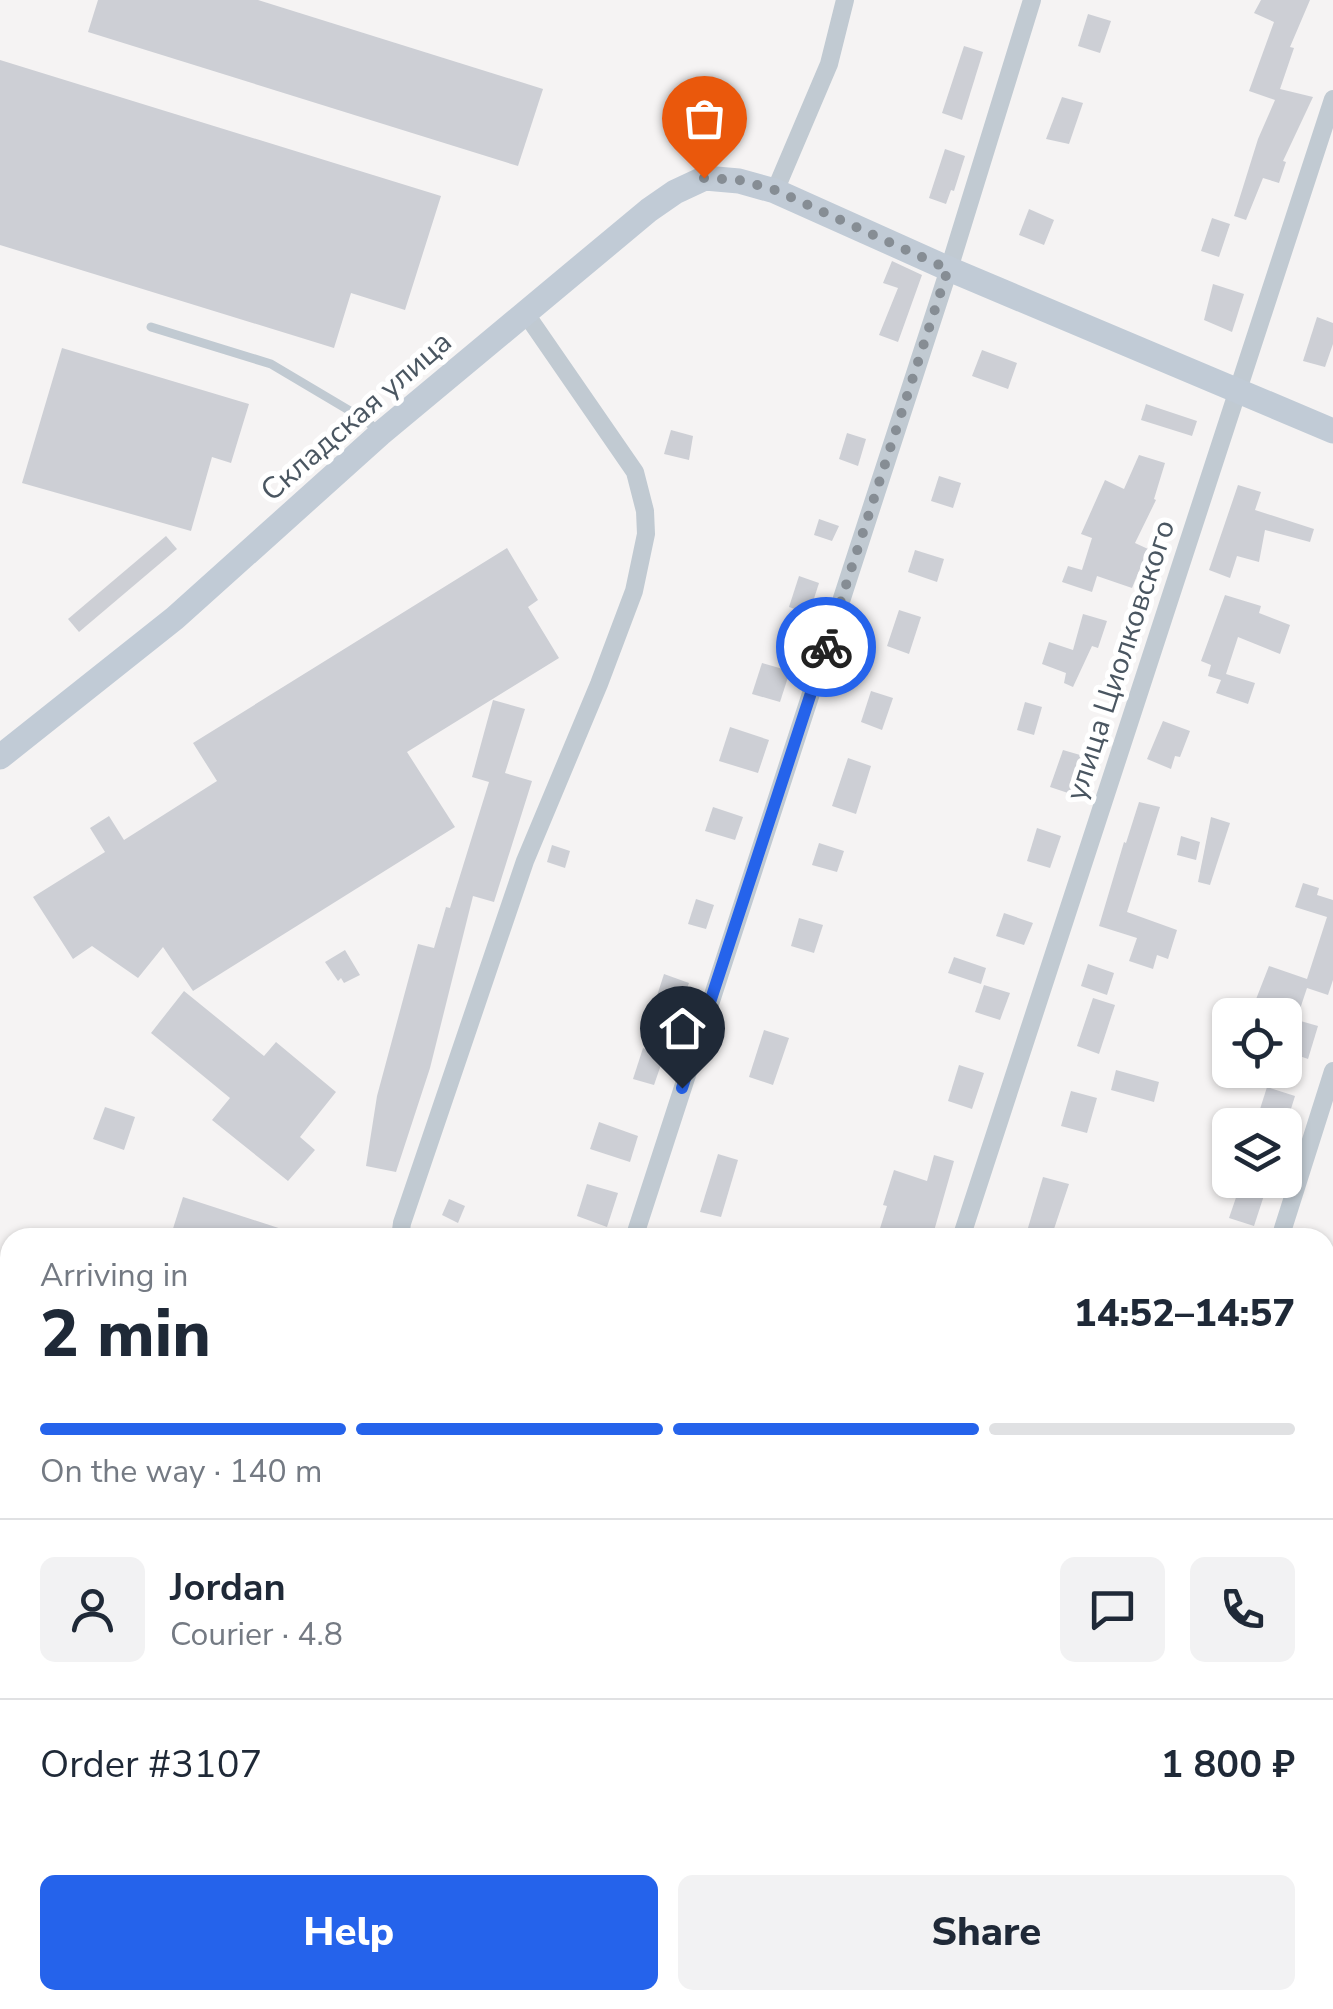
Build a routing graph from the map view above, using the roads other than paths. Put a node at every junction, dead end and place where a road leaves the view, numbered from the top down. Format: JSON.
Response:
{"nodes":[{"id":1,"x":845,"y":0,"type":"edge"},
{"id":2,"x":1032,"y":0,"type":"edge"},
{"id":3,"x":1333,"y":100,"type":"edge"},
{"id":4,"x":775,"y":190,"type":"junction"},
{"id":5,"x":948,"y":269,"type":"junction"},
{"id":6,"x":526,"y":314,"type":"junction"},
{"id":7,"x":151,"y":328,"type":"dead end"},
{"id":8,"x":1236,"y":390,"type":"junction"},
{"id":9,"x":1333,"y":431,"type":"edge"},
{"id":10,"x":380,"y":434,"type":"junction"},
{"id":11,"x":0,"y":757,"type":"edge"},
{"id":12,"x":1333,"y":1071,"type":"edge"},
{"id":13,"x":402,"y":1228,"type":"edge"},
{"id":14,"x":637,"y":1228,"type":"edge"},
{"id":15,"x":964,"y":1228,"type":"edge"},
{"id":16,"x":1283,"y":1228,"type":"edge"}],
"edges":[{"from":1,"to":4,"type":"street"},
{"from":2,"to":5,"type":"street"},
{"from":3,"to":8,"type":"street","name":"улица Циолковского"},
{"from":4,"to":5,"type":"street","name":"Складская улица"},
{"from":4,"to":6,"type":"street","name":"Складская улица"},
{"from":5,"to":8,"type":"street","name":"Складская улица"},
{"from":5,"to":14,"type":"street"},
{"from":6,"to":10,"type":"street","name":"Складская улица"},
{"from":6,"to":13,"type":"street"},
{"from":7,"to":10,"type":"lane"},
{"from":8,"to":9,"type":"street","name":"Складская улица"},
{"from":8,"to":15,"type":"street","name":"улица Циолковского"},
{"from":10,"to":11,"type":"street","name":"Складская улица"},
{"from":12,"to":16,"type":"street"}]}
